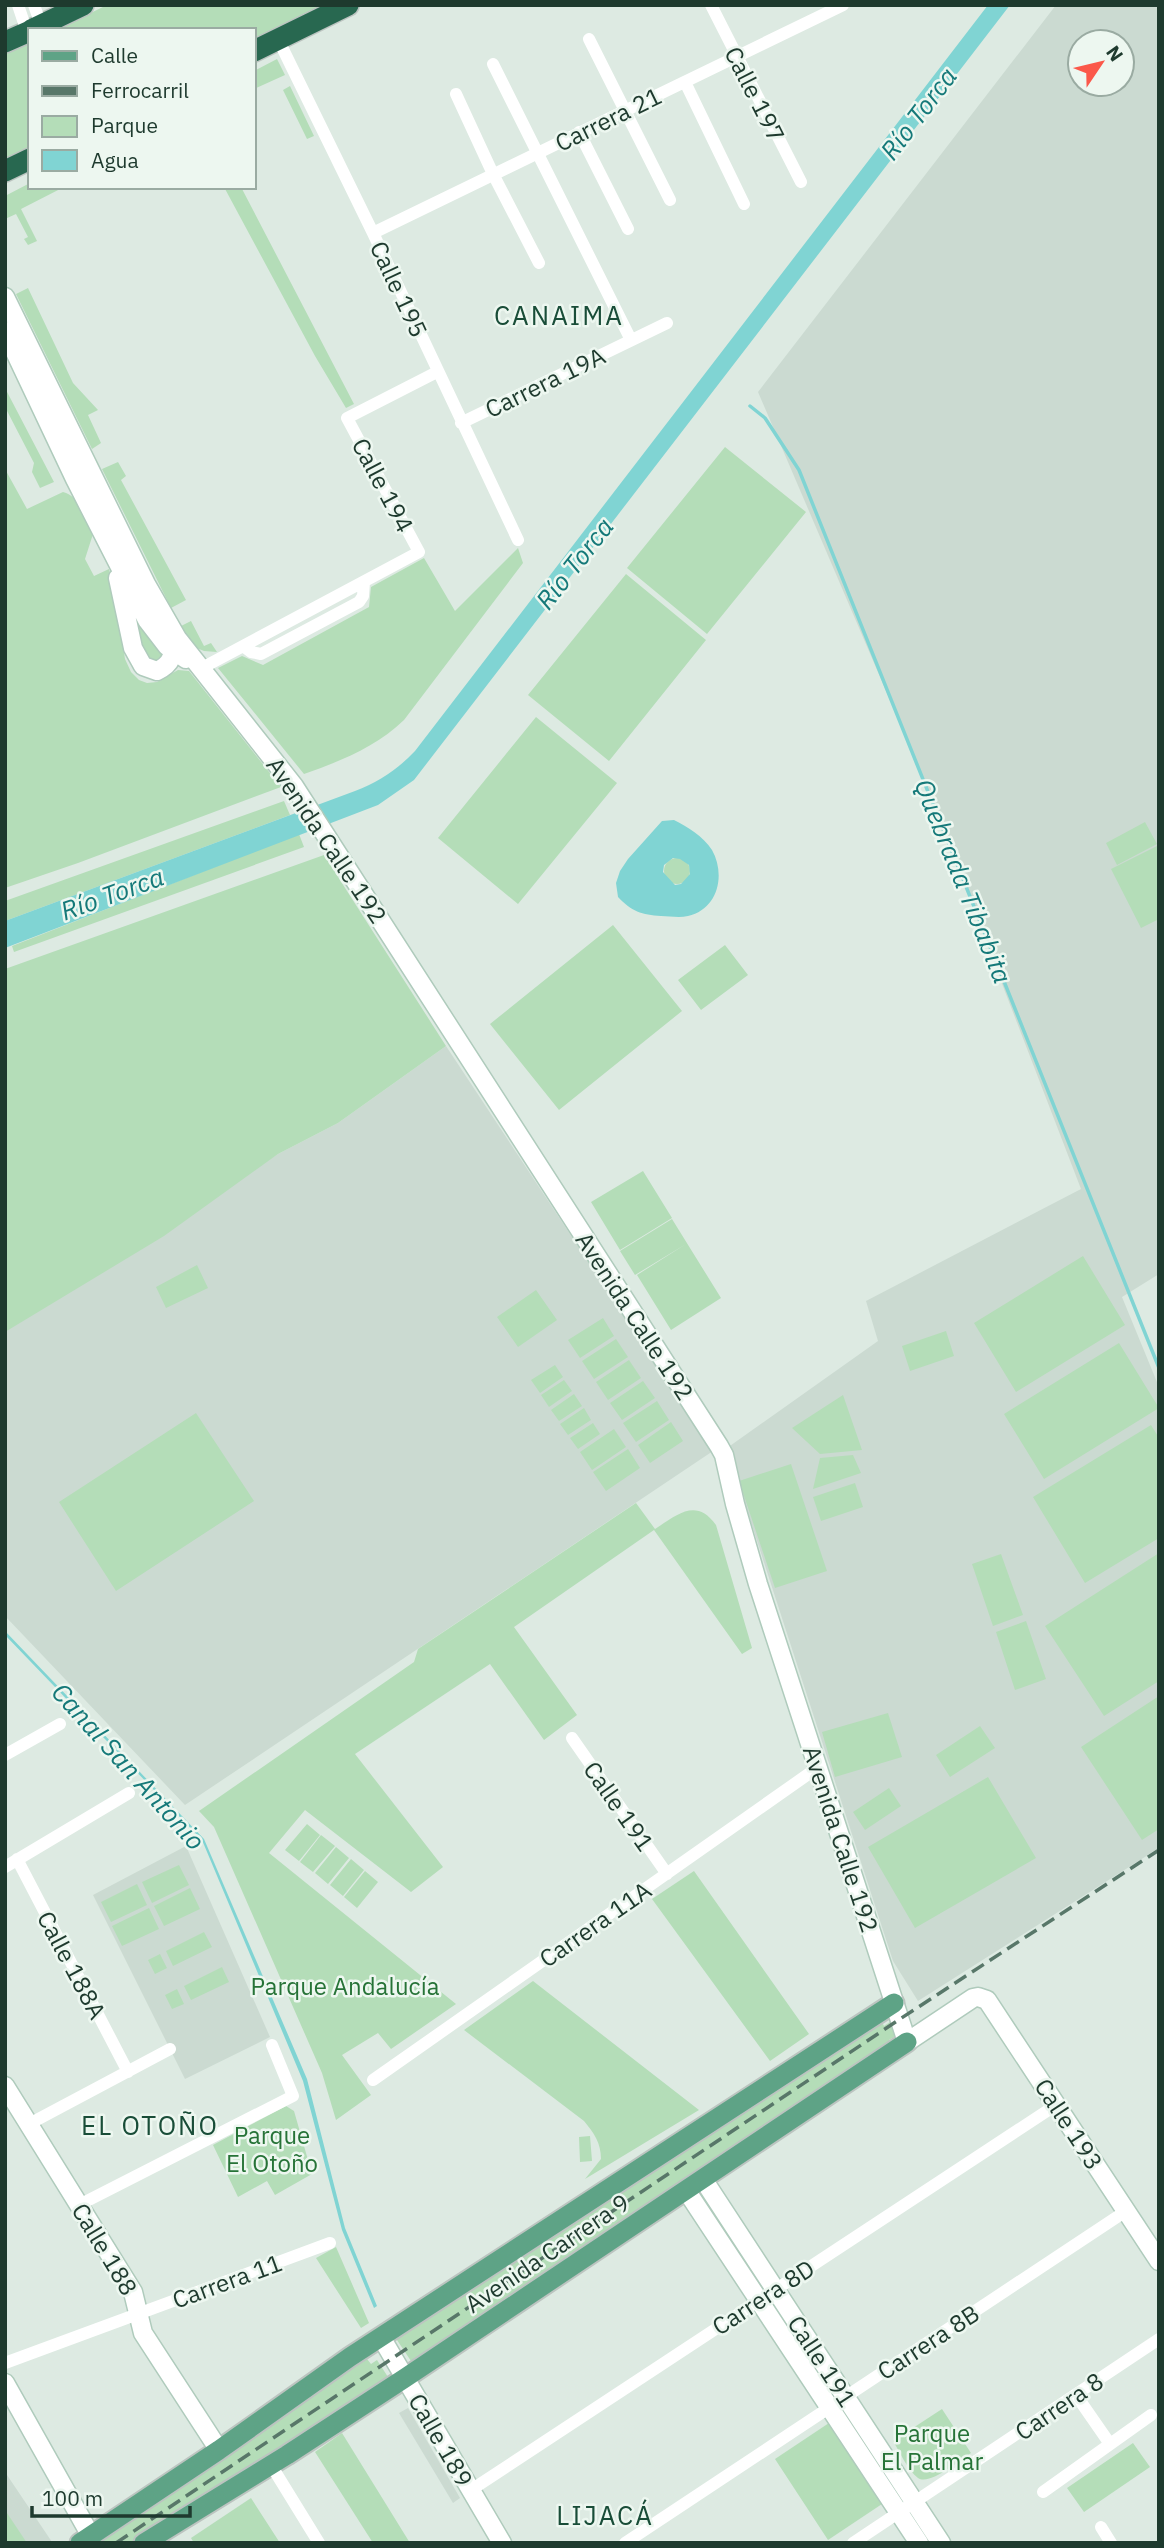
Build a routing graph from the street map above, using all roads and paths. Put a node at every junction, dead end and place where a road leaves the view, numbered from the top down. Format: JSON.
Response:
{"nodes":[{"id":1,"x":18,"y":5,"type":"edge"},
{"id":2,"x":83,"y":5,"type":"edge"},
{"id":3,"x":348,"y":5,"type":"edge"},
{"id":4,"x":710,"y":5,"type":"edge"},
{"id":5,"x":843,"y":5,"type":"edge"},
{"id":6,"x":33,"y":25,"type":"edge"},
{"id":7,"x":28,"y":28,"type":"edge"},
{"id":8,"x":589,"y":39,"type":"dead end"},
{"id":9,"x":278,"y":40,"type":"junction"},
{"id":10,"x":5,"y":42,"type":"edge"},
{"id":11,"x":256,"y":50,"type":"edge"},
{"id":12,"x":736,"y":58,"type":"junction"},
{"id":13,"x":493,"y":64,"type":"dead end"},
{"id":14,"x":685,"y":82,"type":"junction"},
{"id":15,"x":456,"y":93,"type":"dead end"},
{"id":16,"x":625,"y":111,"type":"junction"},
{"id":17,"x":579,"y":132,"type":"junction"},
{"id":18,"x":537,"y":153,"type":"junction"},
{"id":19,"x":28,"y":160,"type":"edge"},
{"id":20,"x":5,"y":171,"type":"edge"},
{"id":21,"x":493,"y":174,"type":"junction"},
{"id":22,"x":801,"y":181,"type":"dead end"},
{"id":23,"x":670,"y":200,"type":"dead end"},
{"id":24,"x":744,"y":204,"type":"dead end"},
{"id":25,"x":628,"y":229,"type":"dead end"},
{"id":26,"x":373,"y":233,"type":"junction"},
{"id":27,"x":539,"y":262,"type":"dead end"},
{"id":28,"x":5,"y":297,"type":"edge"},
{"id":29,"x":667,"y":323,"type":"dead end"},
{"id":30,"x":5,"y":331,"type":"edge"},
{"id":31,"x":631,"y":340,"type":"junction"},
{"id":32,"x":437,"y":372,"type":"junction"},
{"id":33,"x":461,"y":423,"type":"junction"},
{"id":34,"x":83,"y":475,"type":"junction"},
{"id":35,"x":518,"y":540,"type":"dead end"},
{"id":36,"x":114,"y":557,"type":"junction"},
{"id":37,"x":170,"y":629,"type":"junction"},
{"id":38,"x":173,"y":651,"type":"junction"},
{"id":39,"x":200,"y":669,"type":"junction"},
{"id":40,"x":60,"y":1724,"type":"dead end"},
{"id":41,"x":572,"y":1738,"type":"dead end"},
{"id":42,"x":5,"y":1755,"type":"edge"},
{"id":43,"x":817,"y":1768,"type":"junction"},
{"id":44,"x":128,"y":1793,"type":"dead end"},
{"id":45,"x":17,"y":1859,"type":"junction"},
{"id":46,"x":5,"y":1867,"type":"edge"},
{"id":47,"x":667,"y":1874,"type":"junction"},
{"id":48,"x":972,"y":1998,"type":"joint"},
{"id":49,"x":894,"y":2003,"type":"junction"},
{"id":50,"x":907,"y":2042,"type":"junction"},
{"id":51,"x":272,"y":2045,"type":"dead end"},
{"id":52,"x":170,"y":2049,"type":"dead end"},
{"id":53,"x":128,"y":2071,"type":"junction"},
{"id":54,"x":373,"y":2080,"type":"dead end"},
{"id":55,"x":8,"y":2097,"type":"edge"},
{"id":56,"x":1056,"y":2105,"type":"junction"},
{"id":57,"x":29,"y":2124,"type":"junction"},
{"id":58,"x":703,"y":2179,"type":"junction"},
{"id":59,"x":686,"y":2190,"type":"junction"},
{"id":60,"x":79,"y":2205,"type":"junction"},
{"id":61,"x":1126,"y":2211,"type":"junction"},
{"id":62,"x":330,"y":2243,"type":"dead end"},
{"id":63,"x":1159,"y":2261,"type":"edge"},
{"id":64,"x":775,"y":2289,"type":"junction"},
{"id":65,"x":758,"y":2300,"type":"junction"},
{"id":66,"x":138,"y":2314,"type":"junction"},
{"id":67,"x":381,"y":2337,"type":"junction"},
{"id":68,"x":1159,"y":2339,"type":"edge"},
{"id":69,"x":5,"y":2362,"type":"edge"},
{"id":70,"x":405,"y":2378,"type":"junction"},
{"id":71,"x":5,"y":2383,"type":"edge"},
{"id":72,"x":1076,"y":2395,"type":"junction"},
{"id":73,"x":845,"y":2396,"type":"junction"},
{"id":74,"x":829,"y":2407,"type":"junction"},
{"id":75,"x":1151,"y":2415,"type":"dead end"},
{"id":76,"x":1110,"y":2444,"type":"junction"},
{"id":77,"x":219,"y":2450,"type":"junction"},
{"id":78,"x":271,"y":2465,"type":"junction"},
{"id":79,"x":471,"y":2490,"type":"junction"},
{"id":80,"x":1044,"y":2491,"type":"dead end"},
{"id":81,"x":915,"y":2502,"type":"junction"},
{"id":82,"x":899,"y":2512,"type":"junction"},
{"id":83,"x":1101,"y":2527,"type":"dead end"},
{"id":84,"x":85,"y":2539,"type":"edge"},
{"id":85,"x":144,"y":2543,"type":"edge"},
{"id":86,"x":319,"y":2543,"type":"edge"},
{"id":87,"x":502,"y":2543,"type":"edge"},
{"id":88,"x":625,"y":2543,"type":"edge"},
{"id":89,"x":853,"y":2543,"type":"edge"},
{"id":90,"x":919,"y":2543,"type":"edge"},
{"id":91,"x":941,"y":2543,"type":"edge"},
{"id":92,"x":1111,"y":2543,"type":"edge"}],
"edges":[{"from":1,"to":6,"type":"street"},
{"from":2,"to":6,"type":"highway"},
{"from":3,"to":9,"type":"highway"},
{"from":4,"to":12,"type":"street","name":"Calle 197"},
{"from":5,"to":12,"type":"street","name":"Carrera 21"},
{"from":7,"to":10,"type":"highway"},
{"from":8,"to":16,"type":"street"},
{"from":9,"to":11,"type":"highway"},
{"from":9,"to":26,"type":"street","name":"Calle 195"},
{"from":12,"to":14,"type":"street","name":"Carrera 21"},
{"from":12,"to":22,"type":"street","name":"Calle 197"},
{"from":13,"to":18,"type":"street"},
{"from":14,"to":16,"type":"street","name":"Carrera 21"},
{"from":14,"to":24,"type":"street"},
{"from":15,"to":21,"type":"street"},
{"from":16,"to":17,"type":"street","name":"Carrera 21"},
{"from":16,"to":23,"type":"street"},
{"from":17,"to":18,"type":"street","name":"Carrera 21"},
{"from":17,"to":25,"type":"street"},
{"from":18,"to":21,"type":"street","name":"Carrera 21"},
{"from":18,"to":31,"type":"street"},
{"from":19,"to":20,"type":"highway"},
{"from":21,"to":26,"type":"street","name":"Carrera 21"},
{"from":21,"to":27,"type":"street"},
{"from":26,"to":32,"type":"street","name":"Calle 195"},
{"from":28,"to":34,"type":"main road","name":"Avenida Calle 192"},
{"from":29,"to":31,"type":"street","name":"Carrera 19A"},
{"from":30,"to":34,"type":"main road","name":"Avenida Calle 192"},
{"from":31,"to":33,"type":"street","name":"Carrera 19A"},
{"from":32,"to":33,"type":"street","name":"Calle 195"},
{"from":32,"to":39,"type":"street","name":"Calle 194"},
{"from":33,"to":35,"type":"street","name":"Calle 195"},
{"from":34,"to":36,"type":"main road","name":"Avenida Calle 192"},
{"from":34,"to":37,"type":"main road","name":"Avenida Calle 192"},
{"from":36,"to":38,"type":"main road","name":"Avenida Calle 192"},
{"from":36,"to":38,"type":"main road"},
{"from":37,"to":38,"type":"main road"},
{"from":37,"to":39,"type":"main road","name":"Avenida Calle 192"},
{"from":38,"to":39,"type":"main road","name":"Avenida Calle 192"},
{"from":39,"to":43,"type":"main road","name":"Avenida Calle 192"},
{"from":40,"to":42,"type":"street"},
{"from":41,"to":47,"type":"street","name":"Calle 191"},
{"from":43,"to":47,"type":"street","name":"Carrera 11A"},
{"from":43,"to":49,"type":"main road","name":"Avenida Calle 192"},
{"from":44,"to":45,"type":"street"},
{"from":45,"to":46,"type":"street"},
{"from":45,"to":53,"type":"street","name":"Calle 188A"},
{"from":47,"to":54,"type":"street","name":"Carrera 11A"},
{"from":48,"to":50,"type":"main road","name":"Avenida Carrera 9"},
{"from":48,"to":56,"type":"main road","name":"Calle 193"},
{"from":49,"to":50,"type":"main road","name":"Avenida Calle 192"},
{"from":49,"to":67,"type":"main road","name":"Avenida Carrera 9"},
{"from":50,"to":58,"type":"main road","name":"Avenida Carrera 9"},
{"from":51,"to":60,"type":"street"},
{"from":52,"to":53,"type":"street"},
{"from":53,"to":57,"type":"street"},
{"from":55,"to":57,"type":"main road","name":"Calle 188"},
{"from":56,"to":61,"type":"main road","name":"Calle 193"},
{"from":56,"to":64,"type":"street","name":"Carrera 8D"},
{"from":57,"to":60,"type":"main road","name":"Calle 188"},
{"from":58,"to":59,"type":"main road","name":"Avenida Carrera 9"},
{"from":58,"to":64,"type":"main road","name":"Calle 191"},
{"from":59,"to":65,"type":"main road","name":"Calle 191"},
{"from":59,"to":70,"type":"main road","name":"Avenida Carrera 9"},
{"from":60,"to":66,"type":"main road","name":"Calle 188"},
{"from":61,"to":63,"type":"main road","name":"Calle 193"},
{"from":61,"to":73,"type":"street","name":"Carrera 8B"},
{"from":62,"to":66,"type":"street","name":"Carrera 11"},
{"from":64,"to":65,"type":"street","name":"Carrera 8D"},
{"from":64,"to":73,"type":"main road","name":"Calle 191"},
{"from":65,"to":74,"type":"main road","name":"Calle 191"},
{"from":65,"to":79,"type":"street","name":"Carrera 8D"},
{"from":66,"to":69,"type":"street","name":"Carrera 11"},
{"from":66,"to":77,"type":"main road","name":"Calle 188"},
{"from":67,"to":70,"type":"main road","name":"Calle 189"},
{"from":67,"to":77,"type":"main road","name":"Avenida Carrera 9"},
{"from":68,"to":72,"type":"street","name":"Carrera 8"},
{"from":70,"to":78,"type":"main road","name":"Avenida Carrera 9"},
{"from":70,"to":79,"type":"main road","name":"Calle 189"},
{"from":71,"to":84,"type":"main road"},
{"from":72,"to":76,"type":"street"},
{"from":72,"to":81,"type":"street","name":"Carrera 8"},
{"from":73,"to":74,"type":"street","name":"Carrera 8B"},
{"from":73,"to":81,"type":"main road","name":"Calle 191"},
{"from":74,"to":82,"type":"main road","name":"Calle 191"},
{"from":74,"to":88,"type":"street","name":"Carrera 8B"},
{"from":75,"to":76,"type":"street"},
{"from":76,"to":80,"type":"street"},
{"from":77,"to":84,"type":"main road","name":"Avenida Carrera 9"},
{"from":78,"to":85,"type":"main road","name":"Avenida Carrera 9"},
{"from":78,"to":86,"type":"street"},
{"from":79,"to":87,"type":"main road","name":"Calle 189"},
{"from":81,"to":82,"type":"street","name":"Carrera 8"},
{"from":81,"to":91,"type":"main road","name":"Calle 191"},
{"from":82,"to":89,"type":"street","name":"Carrera 8"},
{"from":82,"to":90,"type":"main road","name":"Calle 191"},
{"from":83,"to":92,"type":"street"}]}
